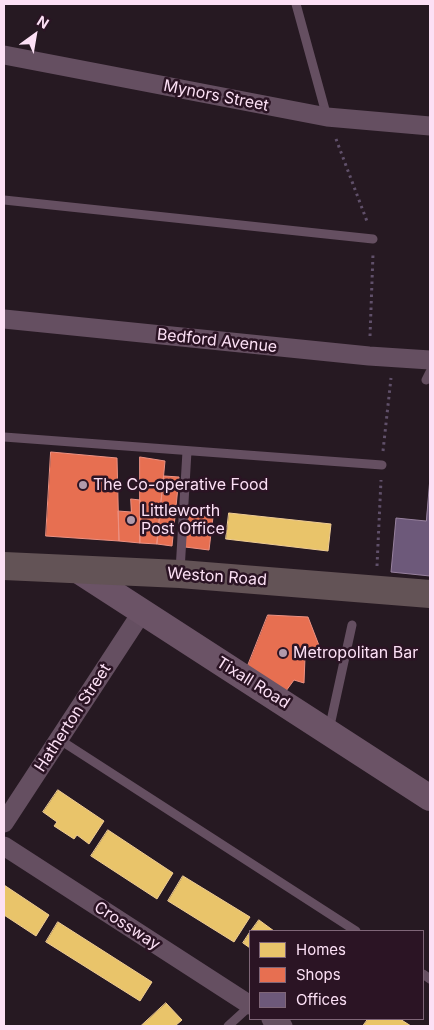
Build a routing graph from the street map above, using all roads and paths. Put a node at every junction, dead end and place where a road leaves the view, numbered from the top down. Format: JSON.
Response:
{"nodes":[{"id":1,"x":296,"y":4,"type":"edge"},
{"id":2,"x":4,"y":55,"type":"edge"},
{"id":3,"x":327,"y":117,"type":"junction"},
{"id":4,"x":430,"y":126,"type":"edge"},
{"id":5,"x":4,"y":200,"type":"edge"},
{"id":6,"x":373,"y":239,"type":"dead end"},
{"id":7,"x":4,"y":319,"type":"edge"},
{"id":8,"x":430,"y":360,"type":"edge"},
{"id":9,"x":4,"y":437,"type":"edge"},
{"id":10,"x":187,"y":451,"type":"junction"},
{"id":11,"x":382,"y":465,"type":"dead end"},
{"id":12,"x":4,"y":566,"type":"edge"},
{"id":13,"x":76,"y":569,"type":"junction"},
{"id":14,"x":180,"y":574,"type":"junction"},
{"id":15,"x":430,"y":594,"type":"edge"},
{"id":16,"x":142,"y":612,"type":"junction"},
{"id":17,"x":352,"y":625,"type":"dead end"},
{"id":18,"x":328,"y":731,"type":"junction"},
{"id":19,"x":60,"y":740,"type":"junction"},
{"id":20,"x":430,"y":798,"type":"edge"},
{"id":21,"x":4,"y":823,"type":"edge"},
{"id":22,"x":4,"y":846,"type":"edge"},
{"id":23,"x":354,"y":930,"type":"edge"},
{"id":24,"x":249,"y":1005,"type":"edge"},
{"id":25,"x":249,"y":1007,"type":"edge"},
{"id":26,"x":228,"y":1026,"type":"edge"}],
"edges":[{"from":1,"to":3,"type":"lane"},
{"from":2,"to":3,"type":"street","name":"Mynors Street"},
{"from":3,"to":4,"type":"street","name":"Mynors Street"},
{"from":5,"to":6,"type":"lane"},
{"from":7,"to":8,"type":"street","name":"Bedford Avenue"},
{"from":9,"to":10,"type":"lane"},
{"from":10,"to":11,"type":"lane"},
{"from":10,"to":14,"type":"lane"},
{"from":12,"to":13,"type":"highway","name":"Weston Road"},
{"from":13,"to":14,"type":"highway","name":"Weston Road"},
{"from":13,"to":16,"type":"street","name":"Tixall Road"},
{"from":14,"to":15,"type":"highway","name":"Weston Road"},
{"from":16,"to":18,"type":"street","name":"Tixall Road"},
{"from":16,"to":19,"type":"street","name":"Hatherton Street"},
{"from":17,"to":18,"type":"lane"},
{"from":18,"to":20,"type":"street","name":"Tixall Road"},
{"from":19,"to":21,"type":"street","name":"Hatherton Street"},
{"from":19,"to":23,"type":"lane"},
{"from":22,"to":24,"type":"street","name":"Crossway"},
{"from":25,"to":26,"type":"lane"}]}
